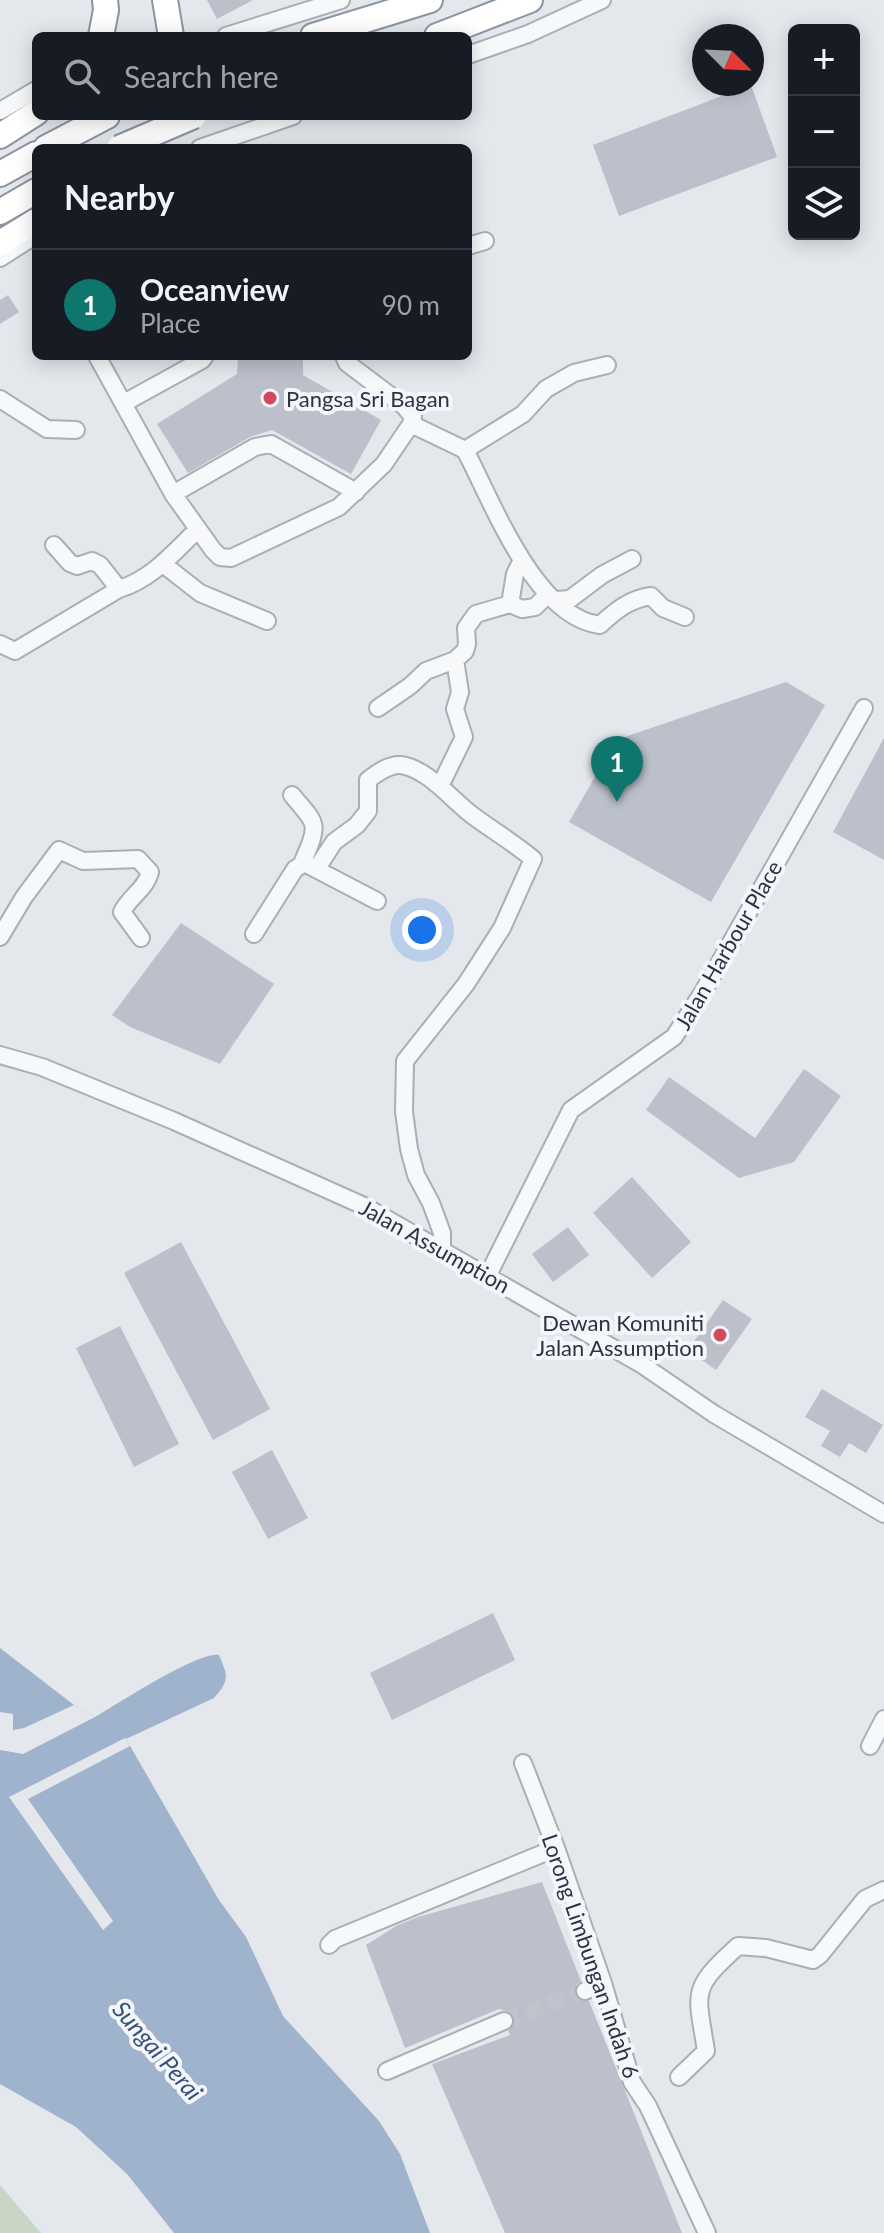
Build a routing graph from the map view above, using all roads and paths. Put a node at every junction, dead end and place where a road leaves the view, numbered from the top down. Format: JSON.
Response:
{"nodes":[{"id":1,"x":105,"y":0,"type":"edge"},
{"id":2,"x":165,"y":0,"type":"edge"},
{"id":3,"x":341,"y":0,"type":"edge"},
{"id":4,"x":430,"y":0,"type":"edge"},
{"id":5,"x":530,"y":0,"type":"edge"},
{"id":6,"x":602,"y":0,"type":"edge"},
{"id":7,"x":102,"y":32,"type":"edge"},
{"id":8,"x":170,"y":32,"type":"edge"},
{"id":9,"x":239,"y":32,"type":"edge"},
{"id":10,"x":326,"y":32,"type":"edge"},
{"id":11,"x":450,"y":32,"type":"edge"},
{"id":12,"x":472,"y":54,"type":"edge"},
{"id":13,"x":32,"y":92,"type":"edge"},
{"id":14,"x":0,"y":111,"type":"edge"},
{"id":15,"x":32,"y":116,"type":"edge"},
{"id":16,"x":97,"y":120,"type":"edge"},
{"id":17,"x":155,"y":120,"type":"edge"},
{"id":18,"x":185,"y":120,"type":"edge"},
{"id":19,"x":281,"y":120,"type":"edge"},
{"id":20,"x":0,"y":136,"type":"edge"},
{"id":21,"x":53,"y":144,"type":"edge"},
{"id":22,"x":128,"y":144,"type":"edge"},
{"id":23,"x":140,"y":144,"type":"edge"},
{"id":24,"x":212,"y":144,"type":"edge"},
{"id":25,"x":32,"y":156,"type":"edge"},
{"id":26,"x":0,"y":174,"type":"edge"},
{"id":27,"x":32,"y":193,"type":"edge"},
{"id":28,"x":0,"y":212,"type":"edge"},
{"id":29,"x":32,"y":225,"type":"edge"},
{"id":30,"x":32,"y":237,"type":"edge"},
{"id":31,"x":485,"y":241,"type":"dead end"},
{"id":32,"x":472,"y":245,"type":"edge"},
{"id":33,"x":2,"y":251,"type":"edge"},
{"id":34,"x":99,"y":360,"type":"edge"},
{"id":35,"x":202,"y":360,"type":"edge"},
{"id":36,"x":345,"y":360,"type":"edge"},
{"id":37,"x":607,"y":365,"type":"dead end"},
{"id":38,"x":0,"y":399,"type":"edge"},
{"id":39,"x":124,"y":403,"type":"junction"},
{"id":40,"x":411,"y":424,"type":"junction"},
{"id":41,"x":76,"y":430,"type":"dead end"},
{"id":42,"x":465,"y":450,"type":"junction"},
{"id":43,"x":356,"y":492,"type":"junction"},
{"id":44,"x":173,"y":494,"type":"junction"},
{"id":45,"x":197,"y":530,"type":"junction"},
{"id":46,"x":54,"y":545,"type":"dead end"},
{"id":47,"x":632,"y":559,"type":"dead end"},
{"id":48,"x":522,"y":560,"type":"junction"},
{"id":49,"x":163,"y":564,"type":"junction"},
{"id":50,"x":119,"y":589,"type":"junction"},
{"id":51,"x":552,"y":597,"type":"junction"},
{"id":52,"x":510,"y":604,"type":"junction"},
{"id":53,"x":685,"y":617,"type":"dead end"},
{"id":54,"x":267,"y":621,"type":"dead end"},
{"id":55,"x":0,"y":644,"type":"edge"},
{"id":56,"x":455,"y":660,"type":"junction"},
{"id":57,"x":378,"y":708,"type":"dead end"},
{"id":58,"x":864,"y":708,"type":"dead end"},
{"id":59,"x":440,"y":786,"type":"junction"},
{"id":60,"x":292,"y":795,"type":"dead end"},
{"id":61,"x":309,"y":867,"type":"junction"},
{"id":62,"x":377,"y":901,"type":"dead end"},
{"id":63,"x":254,"y":934,"type":"dead end"},
{"id":64,"x":0,"y":937,"type":"edge"},
{"id":65,"x":141,"y":938,"type":"dead end"},
{"id":66,"x":0,"y":1055,"type":"edge"},
{"id":67,"x":442,"y":1249,"type":"junction"},
{"id":68,"x":488,"y":1275,"type":"junction"},
{"id":69,"x":884,"y":1514,"type":"edge"},
{"id":70,"x":884,"y":1719,"type":"edge"},
{"id":71,"x":870,"y":1746,"type":"dead end"},
{"id":72,"x":523,"y":1763,"type":"dead end"},
{"id":73,"x":556,"y":1848,"type":"junction"},
{"id":74,"x":884,"y":1890,"type":"edge"},
{"id":75,"x":329,"y":1945,"type":"dead end"},
{"id":76,"x":603,"y":1983,"type":"junction"},
{"id":77,"x":585,"y":1991,"type":"tunnel mouth"},
{"id":78,"x":504,"y":2021,"type":"tunnel mouth"},
{"id":79,"x":387,"y":2071,"type":"dead end"},
{"id":80,"x":679,"y":2077,"type":"dead end"},
{"id":81,"x":707,"y":2233,"type":"edge"}],
"edges":[{"from":1,"to":7,"type":"highway"},
{"from":2,"to":8,"type":"highway"},
{"from":3,"to":9,"type":"street"},
{"from":4,"to":10,"type":"highway"},
{"from":5,"to":11,"type":"highway"},
{"from":6,"to":12,"type":"street"},
{"from":13,"to":14,"type":"street"},
{"from":15,"to":20,"type":"highway"},
{"from":16,"to":21,"type":"highway"},
{"from":17,"to":23,"type":"highway","bridge":true},
{"from":18,"to":22,"type":"highway","bridge":true},
{"from":19,"to":24,"type":"street"},
{"from":25,"to":26,"type":"highway"},
{"from":27,"to":28,"type":"highway"},
{"from":29,"to":33,"type":"highway"},
{"from":30,"to":33,"type":"street"},
{"from":31,"to":32,"type":"street"},
{"from":34,"to":39,"type":"street"},
{"from":35,"to":39,"type":"street"},
{"from":36,"to":40,"type":"street"},
{"from":37,"to":42,"type":"street"},
{"from":38,"to":41,"type":"street"},
{"from":39,"to":44,"type":"street"},
{"from":40,"to":42,"type":"street"},
{"from":40,"to":43,"type":"street"},
{"from":42,"to":48,"type":"street"},
{"from":43,"to":44,"type":"street"},
{"from":43,"to":45,"type":"street"},
{"from":44,"to":45,"type":"street"},
{"from":45,"to":49,"type":"street"},
{"from":46,"to":50,"type":"street"},
{"from":47,"to":51,"type":"street"},
{"from":48,"to":51,"type":"street"},
{"from":48,"to":52,"type":"street"},
{"from":49,"to":50,"type":"street"},
{"from":49,"to":54,"type":"street"},
{"from":50,"to":55,"type":"street"},
{"from":51,"to":52,"type":"street"},
{"from":51,"to":53,"type":"street"},
{"from":52,"to":56,"type":"street"},
{"from":56,"to":57,"type":"street"},
{"from":56,"to":59,"type":"street"},
{"from":58,"to":68,"type":"street","name":"Jalan Harbour Place"},
{"from":59,"to":61,"type":"street"},
{"from":59,"to":67,"type":"street"},
{"from":60,"to":61,"type":"street"},
{"from":61,"to":62,"type":"street"},
{"from":61,"to":63,"type":"street"},
{"from":64,"to":65,"type":"street"},
{"from":66,"to":67,"type":"street","name":"Jalan Assumption"},
{"from":67,"to":68,"type":"street","name":"Jalan Assumption"},
{"from":68,"to":69,"type":"street","name":"Jalan Assumption"},
{"from":70,"to":71,"type":"street"},
{"from":72,"to":73,"type":"street","name":"Lorong Limbungan Indah 6"},
{"from":73,"to":75,"type":"street"},
{"from":73,"to":76,"type":"street","name":"Lorong Limbungan Indah 6"},
{"from":74,"to":80,"type":"street"},
{"from":76,"to":77,"type":"street"},
{"from":76,"to":81,"type":"street","name":"Lorong Limbungan Indah 6"},
{"from":78,"to":79,"type":"street"}]}
